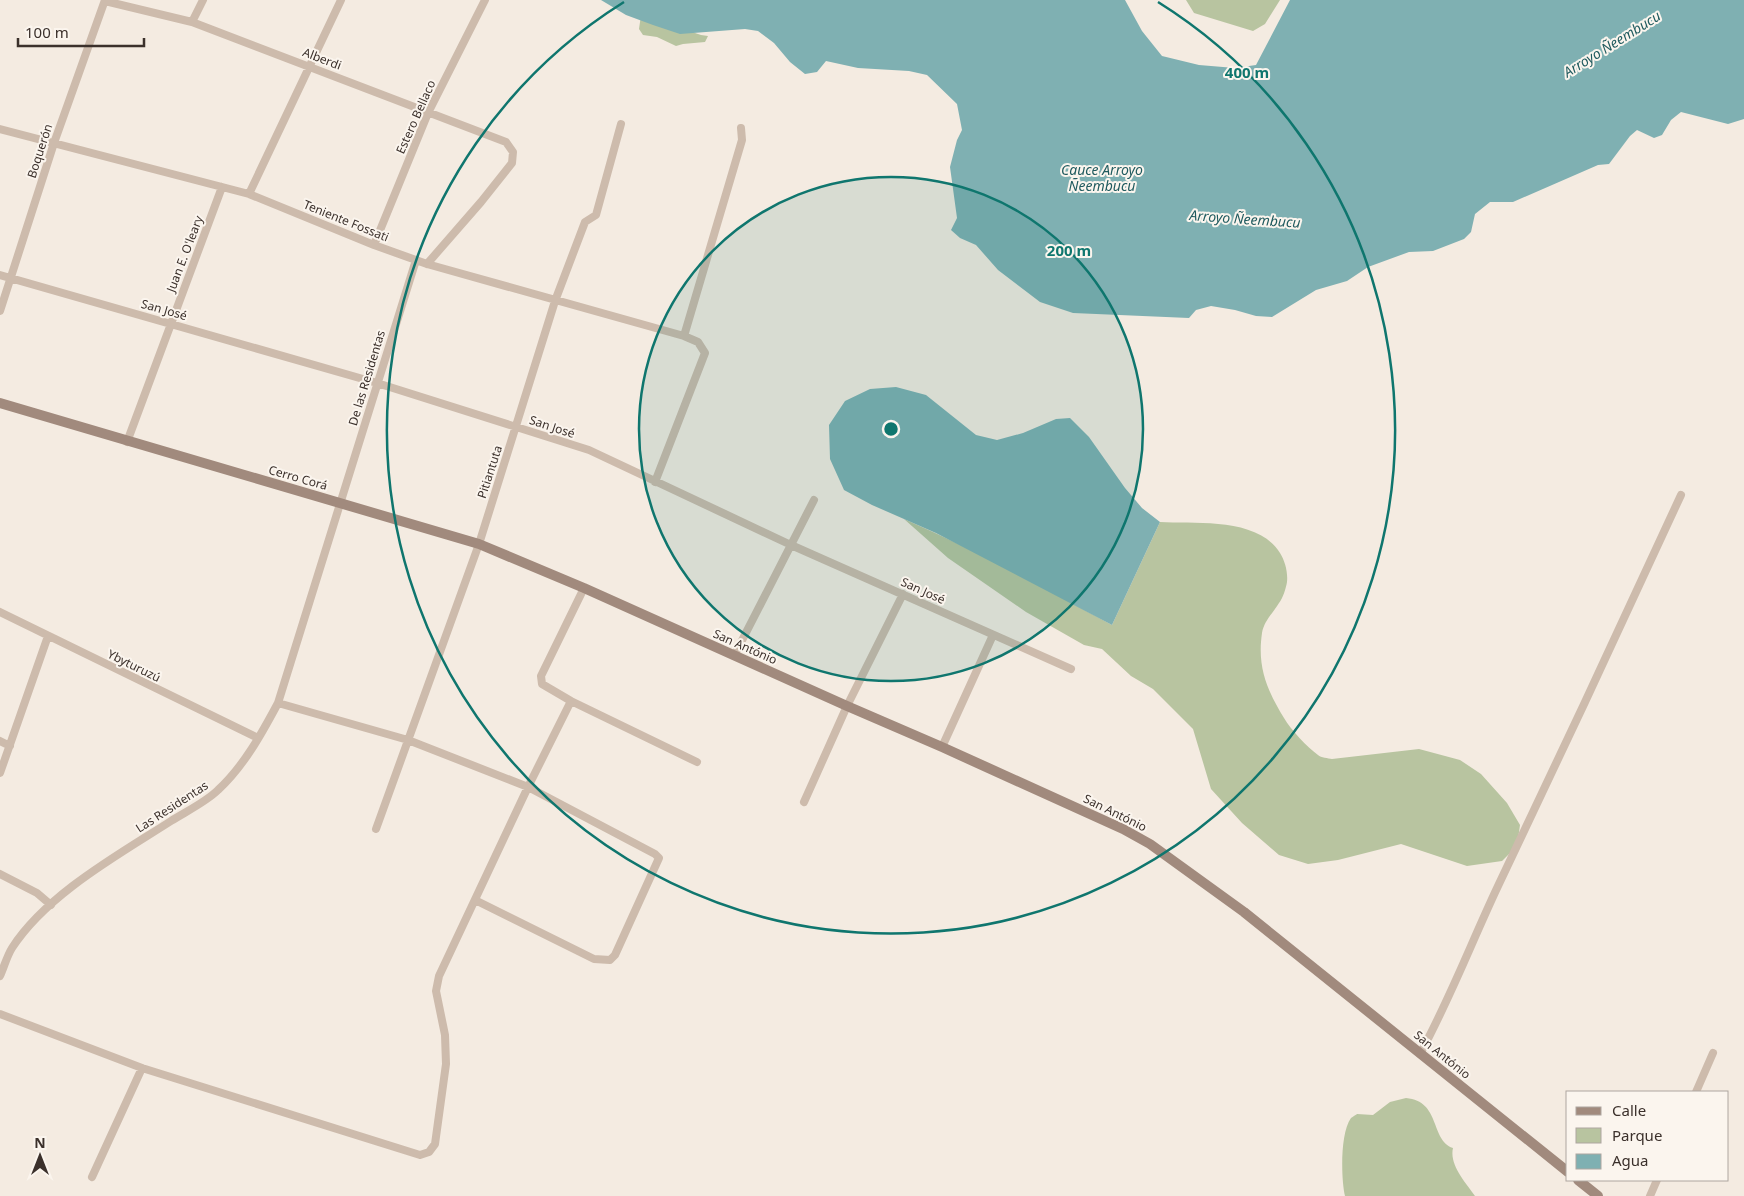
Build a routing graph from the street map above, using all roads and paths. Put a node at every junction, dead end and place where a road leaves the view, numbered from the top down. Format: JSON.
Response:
{"nodes":[{"id":1,"x":105,"y":0,"type":"edge"},
{"id":2,"x":203,"y":0,"type":"edge"},
{"id":3,"x":341,"y":0,"type":"edge"},
{"id":4,"x":485,"y":0,"type":"edge"},
{"id":5,"x":192,"y":22,"type":"junction"},
{"id":6,"x":310,"y":67,"type":"junction"},
{"id":7,"x":428,"y":113,"type":"junction"},
{"id":8,"x":621,"y":124,"type":"dead end"},
{"id":9,"x":741,"y":128,"type":"dead end"},
{"id":10,"x":0,"y":129,"type":"edge"},
{"id":11,"x":54,"y":143,"type":"junction"},
{"id":12,"x":222,"y":187,"type":"junction"},
{"id":13,"x":249,"y":194,"type":"junction"},
{"id":14,"x":374,"y":245,"type":"junction"},
{"id":15,"x":416,"y":260,"type":"junction"},
{"id":16,"x":427,"y":264,"type":"junction"},
{"id":17,"x":0,"y":275,"type":"edge"},
{"id":18,"x":11,"y":278,"type":"junction"},
{"id":19,"x":555,"y":301,"type":"junction"},
{"id":20,"x":0,"y":311,"type":"edge"},
{"id":21,"x":171,"y":324,"type":"junction"},
{"id":22,"x":684,"y":336,"type":"junction"},
{"id":23,"x":377,"y":384,"type":"junction"},
{"id":24,"x":0,"y":403,"type":"edge"},
{"id":25,"x":516,"y":427,"type":"junction"},
{"id":26,"x":127,"y":442,"type":"junction"},
{"id":27,"x":655,"y":482,"type":"junction"},
{"id":28,"x":1681,"y":495,"type":"dead end"},
{"id":29,"x":814,"y":500,"type":"dead end"},
{"id":30,"x":340,"y":504,"type":"junction"},
{"id":31,"x":479,"y":544,"type":"junction"},
{"id":32,"x":791,"y":545,"type":"junction"},
{"id":33,"x":584,"y":588,"type":"junction"},
{"id":34,"x":903,"y":594,"type":"junction"},
{"id":35,"x":0,"y":612,"type":"edge"},
{"id":36,"x":993,"y":634,"type":"junction"},
{"id":37,"x":48,"y":636,"type":"junction"},
{"id":38,"x":734,"y":656,"type":"junction"},
{"id":39,"x":1071,"y":669,"type":"dead end"},
{"id":40,"x":571,"y":701,"type":"junction"},
{"id":41,"x":278,"y":703,"type":"junction"},
{"id":42,"x":847,"y":706,"type":"junction"},
{"id":43,"x":258,"y":738,"type":"junction"},
{"id":44,"x":408,"y":740,"type":"junction"},
{"id":45,"x":0,"y":741,"type":"edge"},
{"id":46,"x":10,"y":746,"type":"junction"},
{"id":47,"x":942,"y":747,"type":"junction"},
{"id":48,"x":697,"y":762,"type":"dead end"},
{"id":49,"x":0,"y":773,"type":"edge"},
{"id":50,"x":528,"y":787,"type":"junction"},
{"id":51,"x":804,"y":802,"type":"dead end"},
{"id":52,"x":376,"y":830,"type":"dead end"},
{"id":53,"x":0,"y":874,"type":"edge"},
{"id":54,"x":475,"y":900,"type":"junction"},
{"id":55,"x":51,"y":905,"type":"junction"},
{"id":56,"x":0,"y":976,"type":"edge"},
{"id":57,"x":0,"y":1014,"type":"edge"},
{"id":58,"x":1713,"y":1053,"type":"dead end"},
{"id":59,"x":1420,"y":1054,"type":"junction"},
{"id":60,"x":142,"y":1068,"type":"junction"},
{"id":61,"x":1696,"y":1091,"type":"edge"},
{"id":62,"x":1566,"y":1170,"type":"edge"},
{"id":63,"x":92,"y":1177,"type":"dead end"},
{"id":64,"x":1579,"y":1181,"type":"edge"},
{"id":65,"x":1657,"y":1181,"type":"edge"},
{"id":66,"x":1598,"y":1196,"type":"edge"},
{"id":67,"x":1650,"y":1196,"type":"edge"}],
"edges":[{"from":1,"to":5,"type":"street","name":"Alberdi"},
{"from":1,"to":11,"type":"street","name":"Boquerón"},
{"from":2,"to":5,"type":"street"},
{"from":3,"to":6,"type":"street"},
{"from":4,"to":7,"type":"street","name":"Estero Bellaco"},
{"from":5,"to":6,"type":"street","name":"Alberdi"},
{"from":6,"to":7,"type":"street","name":"Alberdi"},
{"from":6,"to":13,"type":"street"},
{"from":7,"to":14,"type":"street","name":"Estero Bellaco"},
{"from":7,"to":16,"type":"street","name":"Alberdi"},
{"from":8,"to":19,"type":"street","name":"Pitiantuta"},
{"from":9,"to":22,"type":"street"},
{"from":10,"to":11,"type":"street","name":"Teniente Fossati"},
{"from":11,"to":12,"type":"street","name":"Teniente Fossati"},
{"from":11,"to":18,"type":"street","name":"Boquerón"},
{"from":12,"to":13,"type":"street","name":"Teniente Fossati"},
{"from":12,"to":21,"type":"street","name":"Juan E. O'leary"},
{"from":13,"to":14,"type":"street","name":"Teniente Fossati"},
{"from":14,"to":15,"type":"street","name":"Teniente Fossati"},
{"from":15,"to":16,"type":"street","name":"Teniente Fossati"},
{"from":15,"to":23,"type":"street","name":"De las Residentas"},
{"from":16,"to":19,"type":"street","name":"Teniente Fossati"},
{"from":17,"to":18,"type":"street","name":"San José"},
{"from":18,"to":20,"type":"street","name":"Boquerón"},
{"from":18,"to":21,"type":"street","name":"San José"},
{"from":19,"to":22,"type":"street","name":"Teniente Fossati"},
{"from":19,"to":25,"type":"street","name":"Pitiantuta"},
{"from":21,"to":23,"type":"street","name":"San José"},
{"from":21,"to":26,"type":"street","name":"Juan E. O'leary"},
{"from":22,"to":27,"type":"street","name":"Teniente Fossati"},
{"from":23,"to":25,"type":"street","name":"San José"},
{"from":23,"to":30,"type":"street","name":"De las Residentas"},
{"from":24,"to":26,"type":"street","name":"Cerro Corá"},
{"from":25,"to":27,"type":"street","name":"San José"},
{"from":25,"to":31,"type":"street","name":"Pitiantuta"},
{"from":26,"to":30,"type":"street","name":"Cerro Corá"},
{"from":27,"to":32,"type":"street","name":"San José"},
{"from":28,"to":59,"type":"street"},
{"from":29,"to":32,"type":"street"},
{"from":30,"to":31,"type":"street","name":"Cerro Corá"},
{"from":30,"to":41,"type":"street","name":"Las Residentas"},
{"from":31,"to":33,"type":"street","name":"Cerro Corá"},
{"from":31,"to":44,"type":"street","name":"Pitiantuta"},
{"from":32,"to":34,"type":"street","name":"San José"},
{"from":32,"to":38,"type":"street"},
{"from":33,"to":38,"type":"street","name":"San António"},
{"from":33,"to":40,"type":"street"},
{"from":34,"to":36,"type":"street","name":"San José"},
{"from":34,"to":42,"type":"street"},
{"from":35,"to":37,"type":"street","name":"Ybyturuzú"},
{"from":36,"to":39,"type":"street","name":"San José"},
{"from":36,"to":47,"type":"street"},
{"from":37,"to":43,"type":"street","name":"Ybyturuzú"},
{"from":37,"to":46,"type":"street"},
{"from":38,"to":42,"type":"street","name":"San António"},
{"from":40,"to":48,"type":"street"},
{"from":40,"to":50,"type":"street"},
{"from":41,"to":43,"type":"street","name":"Las Residentas"},
{"from":41,"to":44,"type":"street"},
{"from":42,"to":47,"type":"street","name":"San António"},
{"from":42,"to":51,"type":"street"},
{"from":43,"to":55,"type":"street","name":"Las Residentas"},
{"from":44,"to":50,"type":"street"},
{"from":44,"to":52,"type":"street","name":"Pitiantuta"},
{"from":45,"to":46,"type":"street"},
{"from":46,"to":49,"type":"street"},
{"from":47,"to":59,"type":"street","name":"San António"},
{"from":50,"to":54,"type":"street"},
{"from":50,"to":54,"type":"street"},
{"from":53,"to":55,"type":"street"},
{"from":54,"to":60,"type":"street"},
{"from":55,"to":56,"type":"street","name":"Las Residentas"},
{"from":57,"to":60,"type":"street"},
{"from":58,"to":61,"type":"street"},
{"from":59,"to":62,"type":"street","name":"San António"},
{"from":60,"to":63,"type":"street"},
{"from":64,"to":66,"type":"street"},
{"from":65,"to":67,"type":"street"}]}
